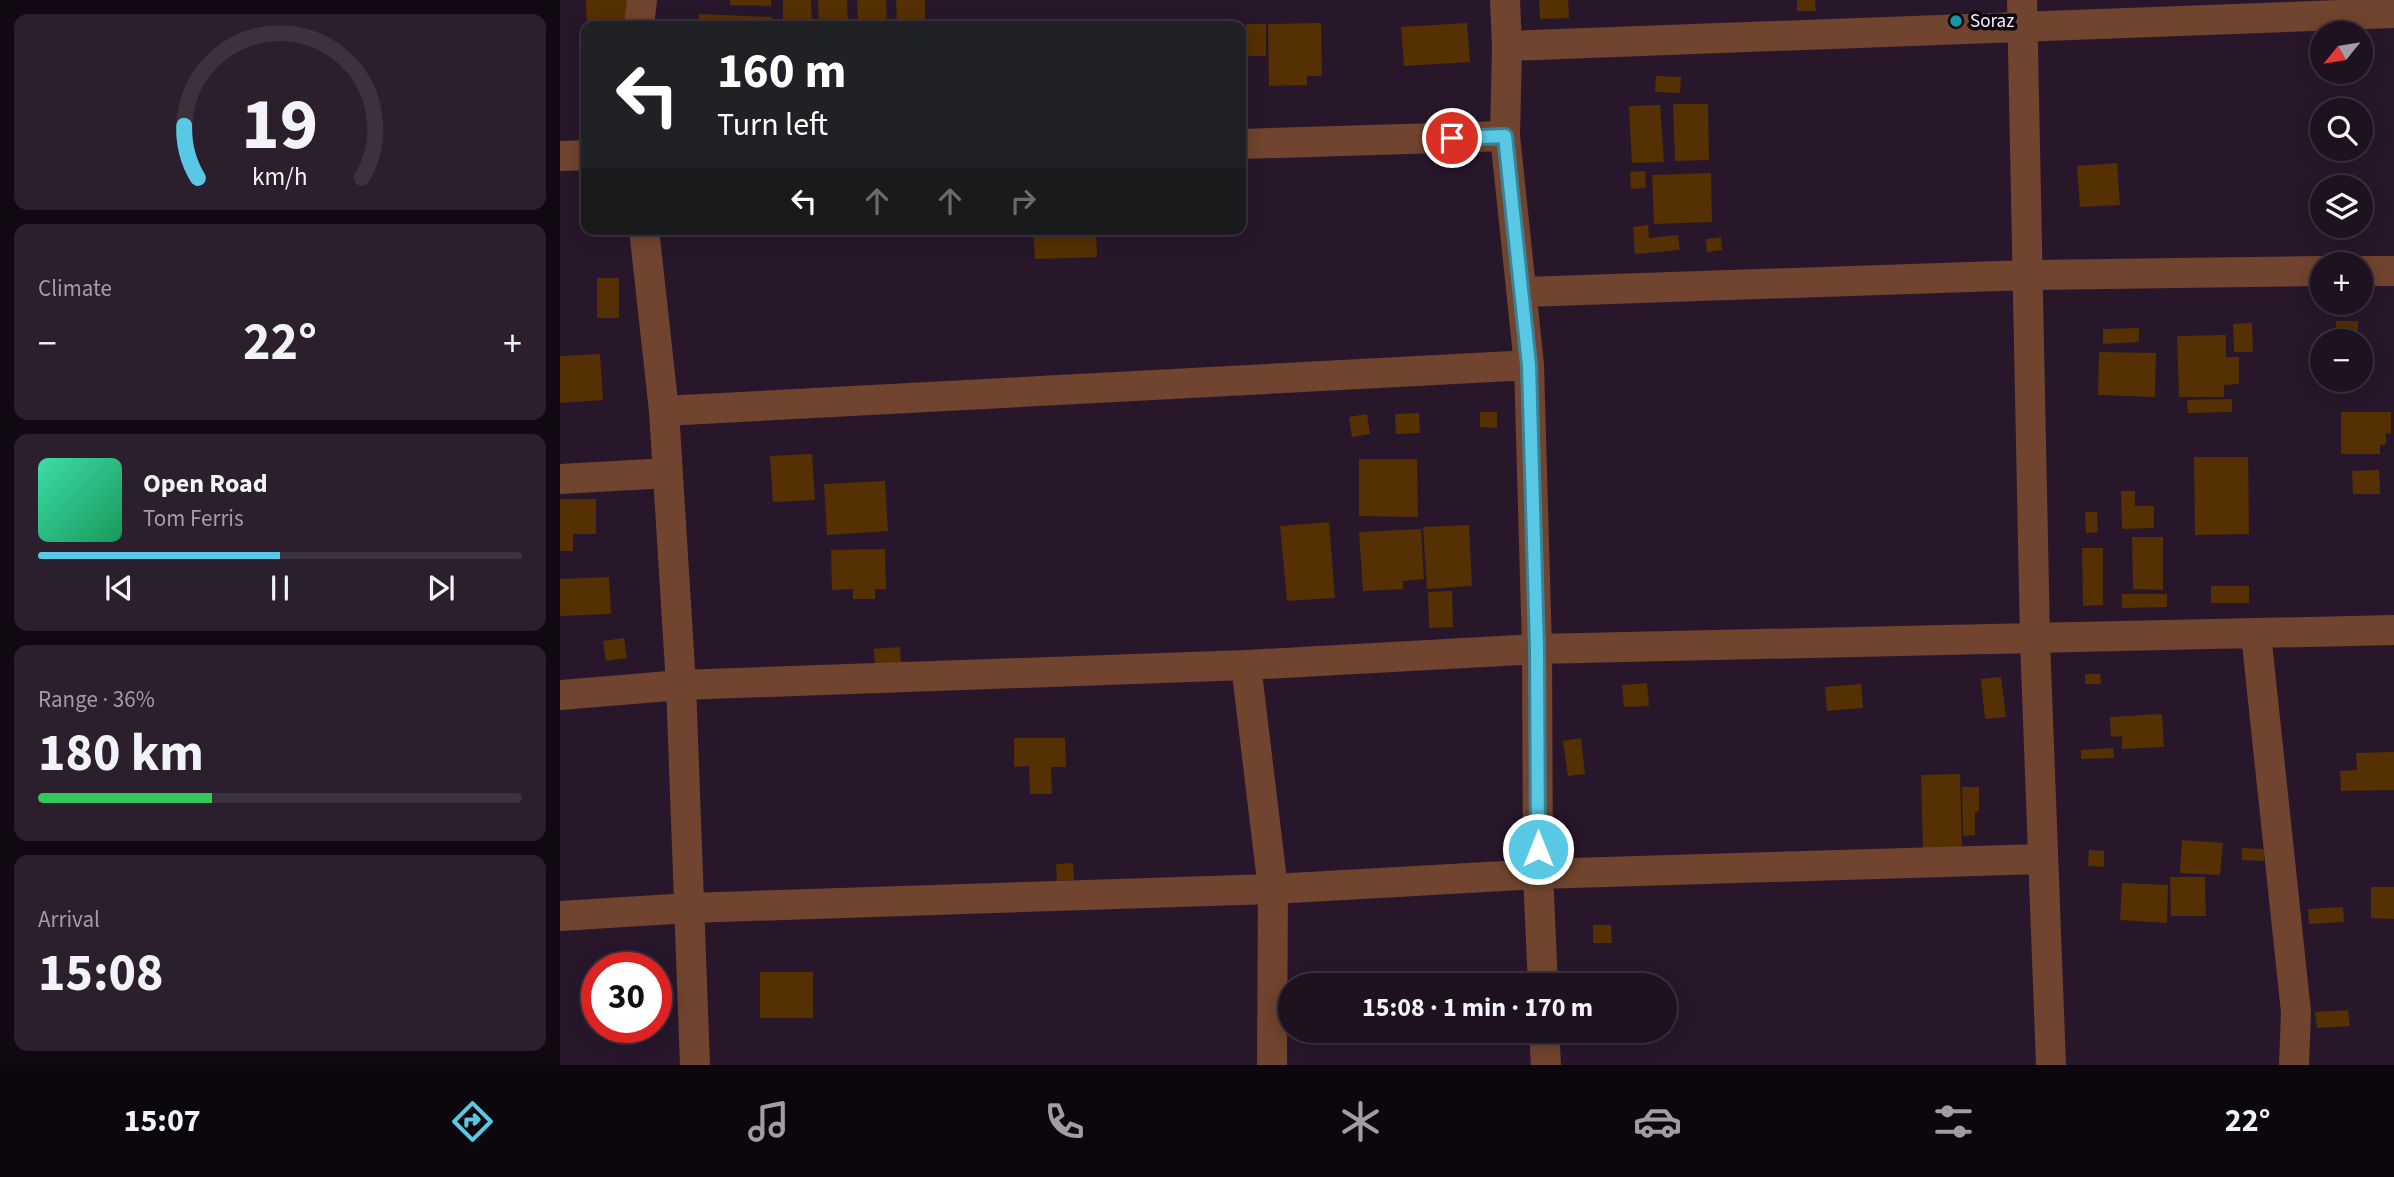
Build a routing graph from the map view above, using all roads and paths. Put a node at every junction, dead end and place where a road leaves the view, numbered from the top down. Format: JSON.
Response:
{"nodes":[{"id":1,"x":642,"y":0,"type":"edge"},
{"id":2,"x":1505,"y":0,"type":"edge"},
{"id":3,"x":2023,"y":13,"type":"edge"},
{"id":4,"x":2394,"y":13,"type":"edge"},
{"id":5,"x":640,"y":21,"type":"edge"},
{"id":6,"x":1507,"y":46,"type":"junction"},
{"id":7,"x":1505,"y":136,"type":"junction"},
{"id":8,"x":1246,"y":144,"type":"edge"},
{"id":9,"x":581,"y":155,"type":"edge"},
{"id":10,"x":560,"y":156,"type":"edge"},
{"id":11,"x":644,"y":235,"type":"edge"},
{"id":12,"x":2310,"y":271,"type":"edge"},
{"id":13,"x":2373,"y":271,"type":"edge"},
{"id":14,"x":2394,"y":271,"type":"edge"},
{"id":15,"x":2029,"y":275,"type":"junction"},
{"id":16,"x":1522,"y":292,"type":"junction"},
{"id":17,"x":1529,"y":365,"type":"junction"},
{"id":18,"x":664,"y":411,"type":"junction"},
{"id":19,"x":668,"y":473,"type":"junction"},
{"id":20,"x":560,"y":479,"type":"edge"},
{"id":21,"x":2394,"y":630,"type":"edge"},
{"id":22,"x":2256,"y":634,"type":"junction"},
{"id":23,"x":2035,"y":640,"type":"junction"},
{"id":24,"x":1537,"y":649,"type":"junction"},
{"id":25,"x":1246,"y":665,"type":"junction"},
{"id":26,"x":681,"y":685,"type":"junction"},
{"id":27,"x":560,"y":695,"type":"edge"},
{"id":28,"x":2043,"y":859,"type":"junction"},
{"id":29,"x":1538,"y":874,"type":"junction"},
{"id":30,"x":1273,"y":889,"type":"junction"},
{"id":31,"x":688,"y":908,"type":"junction"},
{"id":32,"x":560,"y":916,"type":"edge"},
{"id":33,"x":1542,"y":973,"type":"edge"},
{"id":34,"x":1545,"y":1043,"type":"edge"},
{"id":35,"x":695,"y":1065,"type":"edge"},
{"id":36,"x":1272,"y":1065,"type":"edge"},
{"id":37,"x":1546,"y":1065,"type":"edge"},
{"id":38,"x":2051,"y":1065,"type":"edge"},
{"id":39,"x":2294,"y":1065,"type":"edge"}],
"edges":[{"from":1,"to":5,"type":"street"},
{"from":2,"to":6,"type":"street"},
{"from":3,"to":4,"type":"street"},
{"from":3,"to":6,"type":"street"},
{"from":3,"to":15,"type":"street"},
{"from":6,"to":7,"type":"street"},
{"from":7,"to":8,"type":"street"},
{"from":7,"to":16,"type":"street"},
{"from":9,"to":10,"type":"street"},
{"from":11,"to":18,"type":"street"},
{"from":12,"to":15,"type":"street"},
{"from":13,"to":14,"type":"street"},
{"from":15,"to":16,"type":"street"},
{"from":15,"to":23,"type":"street"},
{"from":16,"to":17,"type":"street"},
{"from":17,"to":18,"type":"street"},
{"from":17,"to":24,"type":"street"},
{"from":18,"to":19,"type":"street"},
{"from":19,"to":20,"type":"street"},
{"from":19,"to":26,"type":"street"},
{"from":21,"to":22,"type":"street"},
{"from":22,"to":23,"type":"street"},
{"from":22,"to":39,"type":"street"},
{"from":23,"to":24,"type":"street"},
{"from":23,"to":28,"type":"street"},
{"from":24,"to":25,"type":"street"},
{"from":24,"to":29,"type":"street"},
{"from":25,"to":26,"type":"street"},
{"from":25,"to":30,"type":"street"},
{"from":26,"to":27,"type":"street"},
{"from":26,"to":31,"type":"street"},
{"from":28,"to":29,"type":"street"},
{"from":28,"to":38,"type":"street"},
{"from":29,"to":30,"type":"street"},
{"from":29,"to":33,"type":"street"},
{"from":30,"to":31,"type":"street"},
{"from":30,"to":36,"type":"street"},
{"from":31,"to":32,"type":"street"},
{"from":31,"to":35,"type":"street"},
{"from":34,"to":37,"type":"street"}]}
